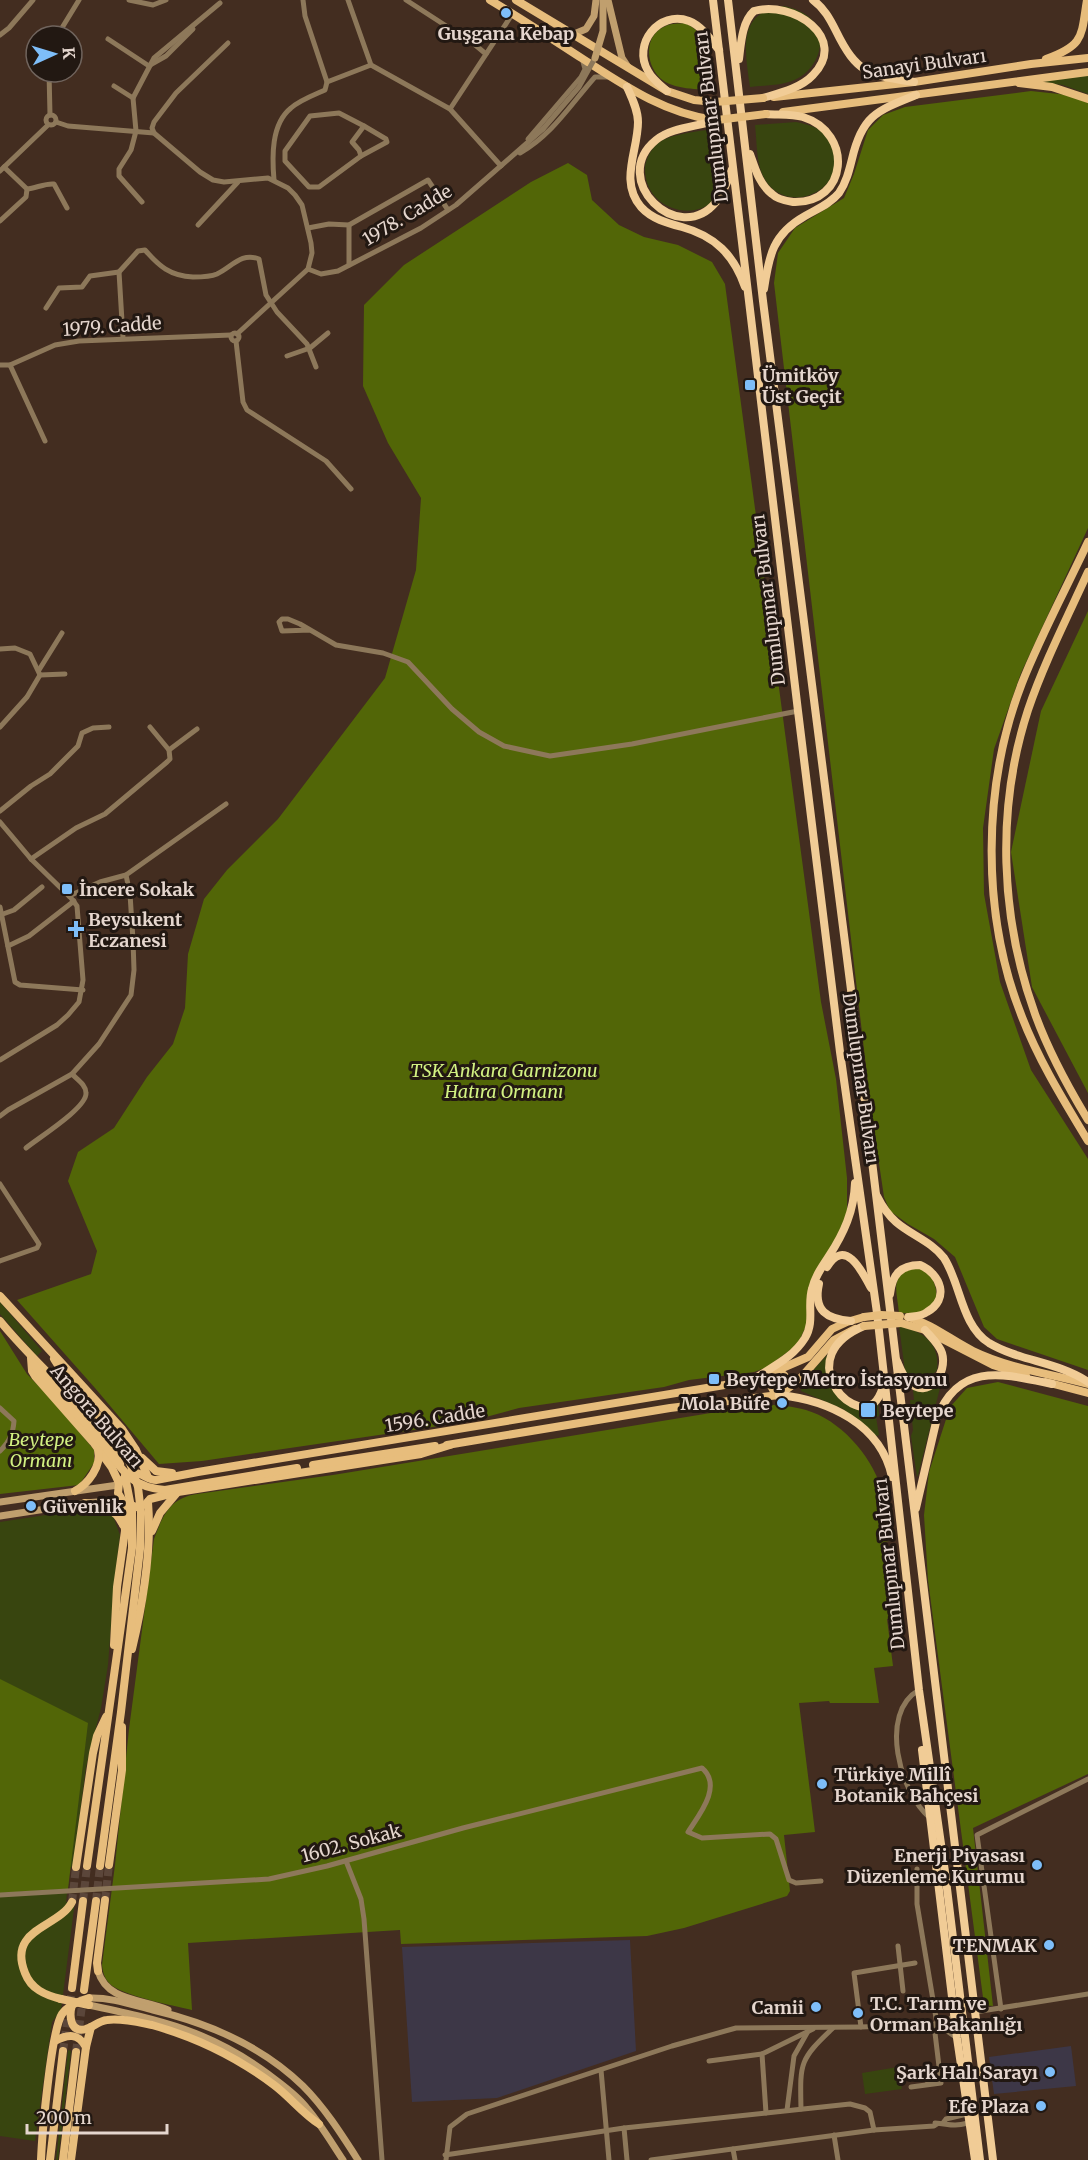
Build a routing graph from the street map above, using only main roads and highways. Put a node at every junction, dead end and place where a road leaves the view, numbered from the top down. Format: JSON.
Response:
{"nodes":[{"id":1,"x":490,"y":0,"type":"edge"},
{"id":2,"x":516,"y":0,"type":"edge"},
{"id":3,"x":596,"y":0,"type":"edge"},
{"id":4,"x":603,"y":0,"type":"edge"},
{"id":5,"x":608,"y":0,"type":"edge"},
{"id":6,"x":713,"y":0,"type":"edge"},
{"id":7,"x":728,"y":0,"type":"edge"},
{"id":8,"x":813,"y":0,"type":"edge"},
{"id":9,"x":1087,"y":0,"type":"edge"},
{"id":10,"x":574,"y":34,"type":"junction"},
{"id":11,"x":719,"y":50,"type":"junction"},
{"id":12,"x":595,"y":58,"type":"road end"},
{"id":13,"x":1088,"y":58,"type":"edge"},
{"id":14,"x":1032,"y":64,"type":"junction"},
{"id":15,"x":737,"y":68,"type":"junction"},
{"id":16,"x":635,"y":72,"type":"junction"},
{"id":17,"x":1088,"y":72,"type":"edge"},
{"id":18,"x":914,"y":82,"type":"junction"},
{"id":19,"x":1006,"y":82,"type":"junction"},
{"id":20,"x":627,"y":87,"type":"junction"},
{"id":21,"x":667,"y":91,"type":"junction"},
{"id":22,"x":916,"y":95,"type":"junction"},
{"id":23,"x":763,"y":98,"type":"junction"},
{"id":24,"x":1088,"y":99,"type":"edge"},
{"id":25,"x":766,"y":114,"type":"junction"},
{"id":26,"x":717,"y":120,"type":"junction"},
{"id":27,"x":746,"y":144,"type":"junction"},
{"id":28,"x":734,"y":166,"type":"junction"},
{"id":29,"x":763,"y":301,"type":"junction"},
{"id":30,"x":750,"y":304,"type":"junction"},
{"id":31,"x":1088,"y":542,"type":"edge"},
{"id":32,"x":1088,"y":572,"type":"edge"},
{"id":33,"x":1088,"y":1120,"type":"edge"},
{"id":34,"x":1088,"y":1141,"type":"edge"},
{"id":35,"x":855,"y":1159,"type":"junction"},
{"id":36,"x":874,"y":1192,"type":"junction"},
{"id":37,"x":874,"y":1293,"type":"junction"},
{"id":38,"x":0,"y":1296,"type":"edge"},
{"id":39,"x":888,"y":1306,"type":"junction"},
{"id":40,"x":903,"y":1319,"type":"junction"},
{"id":41,"x":0,"y":1321,"type":"edge"},
{"id":42,"x":851,"y":1321,"type":"junction"},
{"id":43,"x":864,"y":1321,"type":"junction"},
{"id":44,"x":925,"y":1330,"type":"junction"},
{"id":45,"x":51,"y":1353,"type":"junction"},
{"id":46,"x":894,"y":1353,"type":"junction"},
{"id":47,"x":31,"y":1358,"type":"junction"},
{"id":48,"x":774,"y":1373,"type":"junction"},
{"id":49,"x":751,"y":1381,"type":"junction"},
{"id":50,"x":1088,"y":1383,"type":"edge"},
{"id":51,"x":884,"y":1384,"type":"junction"},
{"id":52,"x":1052,"y":1384,"type":"junction"},
{"id":53,"x":790,"y":1386,"type":"junction"},
{"id":54,"x":1088,"y":1393,"type":"edge"},
{"id":55,"x":778,"y":1395,"type":"junction"},
{"id":56,"x":450,"y":1444,"type":"junction"},
{"id":57,"x":97,"y":1448,"type":"junction"},
{"id":58,"x":137,"y":1453,"type":"junction"},
{"id":59,"x":126,"y":1465,"type":"junction"},
{"id":60,"x":112,"y":1468,"type":"junction"},
{"id":61,"x":215,"y":1469,"type":"junction"},
{"id":62,"x":198,"y":1472,"type":"junction"},
{"id":63,"x":148,"y":1482,"type":"junction"},
{"id":64,"x":119,"y":1484,"type":"junction"},
{"id":65,"x":218,"y":1486,"type":"junction"},
{"id":66,"x":75,"y":1491,"type":"junction"},
{"id":67,"x":178,"y":1492,"type":"junction"},
{"id":68,"x":899,"y":1497,"type":"junction"},
{"id":69,"x":27,"y":1498,"type":"junction"},
{"id":70,"x":149,"y":1500,"type":"junction"},
{"id":71,"x":122,"y":1501,"type":"junction"},
{"id":72,"x":0,"y":1502,"type":"edge"},
{"id":73,"x":85,"y":1503,"type":"junction"},
{"id":74,"x":35,"y":1512,"type":"junction"},
{"id":75,"x":25,"y":1513,"type":"junction"},
{"id":76,"x":137,"y":1513,"type":"junction"},
{"id":77,"x":0,"y":1516,"type":"edge"},
{"id":78,"x":915,"y":1521,"type":"junction"},
{"id":79,"x":125,"y":1531,"type":"junction"},
{"id":80,"x":148,"y":1544,"type":"junction"},
{"id":81,"x":125,"y":1674,"type":"junction"},
{"id":82,"x":114,"y":1676,"type":"junction"},
{"id":83,"x":919,"y":1690,"type":"junction"},
{"id":84,"x":109,"y":1711,"type":"junction"},
{"id":85,"x":121,"y":1712,"type":"junction"},
{"id":86,"x":109,"y":1865,"type":"tunnel mouth"},
{"id":87,"x":87,"y":1866,"type":"tunnel mouth"},
{"id":88,"x":100,"y":1866,"type":"tunnel mouth"},
{"id":89,"x":76,"y":1867,"type":"tunnel mouth"},
{"id":90,"x":96,"y":1900,"type":"tunnel mouth"},
{"id":91,"x":105,"y":1900,"type":"tunnel mouth"},
{"id":92,"x":83,"y":1901,"type":"tunnel mouth"},
{"id":93,"x":72,"y":1902,"type":"tunnel mouth"},
{"id":94,"x":98,"y":1971,"type":"joint"},
{"id":95,"x":72,"y":1988,"type":"tunnel mouth"},
{"id":96,"x":84,"y":1990,"type":"tunnel mouth"},
{"id":97,"x":89,"y":2002,"type":"junction"},
{"id":98,"x":72,"y":2005,"type":"junction"},
{"id":99,"x":184,"y":2018,"type":"junction"},
{"id":100,"x":91,"y":2027,"type":"junction"},
{"id":101,"x":55,"y":2041,"type":"junction"},
{"id":102,"x":86,"y":2047,"type":"junction"},
{"id":103,"x":63,"y":2051,"type":"tunnel mouth"},
{"id":104,"x":76,"y":2052,"type":"tunnel mouth"},
{"id":105,"x":319,"y":2124,"type":"junction"},
{"id":106,"x":41,"y":2160,"type":"edge"},
{"id":107,"x":50,"y":2160,"type":"edge"},
{"id":108,"x":63,"y":2160,"type":"edge"},
{"id":109,"x":71,"y":2160,"type":"edge"},
{"id":110,"x":344,"y":2160,"type":"edge"},
{"id":111,"x":358,"y":2160,"type":"edge"},
{"id":112,"x":975,"y":2160,"type":"edge"},
{"id":113,"x":980,"y":2160,"type":"edge"},
{"id":114,"x":993,"y":2160,"type":"edge"}],
"edges":[{"from":1,"to":20,"type":"main road","name":"Sanayi Bulvarı"},
{"from":2,"to":10,"type":"main road","name":"Sanayi Bulvarı"},
{"from":3,"to":10,"type":"main road"},
{"from":4,"to":12,"type":"main road","bridge":true},
{"from":5,"to":16,"type":"main road"},
{"from":6,"to":11,"type":"highway","name":"Dumlupınar Bulvarı"},
{"from":7,"to":15,"type":"highway","name":"Dumlupınar Bulvarı"},
{"from":8,"to":18,"type":"highway"},
{"from":9,"to":14,"type":"main road"},
{"from":10,"to":16,"type":"main road","name":"Sanayi Bulvarı"},
{"from":11,"to":21,"type":"highway"},
{"from":11,"to":28,"type":"highway","name":"Dumlupınar Bulvarı"},
{"from":13,"to":14,"type":"main road","name":"Sanayi Bulvarı"},
{"from":14,"to":18,"type":"main road","name":"Sanayi Bulvarı"},
{"from":15,"to":23,"type":"highway"},
{"from":15,"to":27,"type":"highway","name":"Dumlupınar Bulvarı"},
{"from":16,"to":21,"type":"main road","name":"Sanayi Bulvarı"},
{"from":17,"to":19,"type":"main road","name":"Sanayi Bulvarı"},
{"from":18,"to":23,"type":"main road","name":"Sanayi Bulvarı"},
{"from":19,"to":22,"type":"main road","name":"Sanayi Bulvarı"},
{"from":19,"to":24,"type":"main road"},
{"from":20,"to":26,"type":"main road","name":"Sanayi Bulvarı"},
{"from":20,"to":30,"type":"highway"},
{"from":21,"to":23,"type":"main road","name":"Sanayi Bulvarı","bridge":true},
{"from":22,"to":25,"type":"main road","name":"Sanayi Bulvarı"},
{"from":22,"to":29,"type":"highway"},
{"from":25,"to":26,"type":"main road","name":"Sanayi Bulvarı","bridge":true},
{"from":25,"to":27,"type":"highway"},
{"from":26,"to":28,"type":"highway"},
{"from":27,"to":29,"type":"highway","name":"Dumlupınar Bulvarı"},
{"from":28,"to":30,"type":"highway","name":"Dumlupınar Bulvarı"},
{"from":29,"to":36,"type":"highway","name":"Dumlupınar Bulvarı"},
{"from":30,"to":35,"type":"highway","name":"Dumlupınar Bulvarı"},
{"from":31,"to":34,"type":"main road"},
{"from":32,"to":33,"type":"main road"},
{"from":35,"to":37,"type":"highway","name":"Dumlupınar Bulvarı"},
{"from":35,"to":49,"type":"highway"},
{"from":36,"to":39,"type":"highway","name":"Dumlupınar Bulvarı"},
{"from":36,"to":50,"type":"highway"},
{"from":37,"to":42,"type":"highway"},
{"from":37,"to":51,"type":"highway","name":"Dumlupınar Bulvarı"},
{"from":38,"to":45,"type":"main road","name":"Angora Bulvarı"},
{"from":39,"to":40,"type":"highway"},
{"from":39,"to":46,"type":"highway","name":"Dumlupınar Bulvarı"},
{"from":40,"to":43,"type":"main road","bridge":true},
{"from":40,"to":44,"type":"main road"},
{"from":40,"to":50,"type":"main road"},
{"from":41,"to":47,"type":"main road","name":"Angora Bulvarı"},
{"from":42,"to":43,"type":"main road","name":"1596. Cadde"},
{"from":42,"to":48,"type":"main road","name":"1596. Cadde"},
{"from":43,"to":51,"type":"highway"},
{"from":43,"to":53,"type":"main road"},
{"from":44,"to":46,"type":"highway"},
{"from":44,"to":52,"type":"main road"},
{"from":45,"to":58,"type":"main road","name":"Angora Bulvarı"},
{"from":45,"to":59,"type":"main road","name":"Angora Bulvarı"},
{"from":46,"to":78,"type":"highway","name":"Dumlupınar Bulvarı"},
{"from":47,"to":57,"type":"main road","name":"Angora Bulvarı"},
{"from":47,"to":59,"type":"main road","name":"Angora Bulvarı"},
{"from":47,"to":63,"type":"main road","name":"Angora Bulvarı","bridge":true},
{"from":48,"to":49,"type":"main road","name":"1596. Cadde"},
{"from":48,"to":53,"type":"main road"},
{"from":48,"to":55,"type":"main road"},
{"from":49,"to":61,"type":"main road","name":"1596. Cadde"},
{"from":51,"to":68,"type":"highway","name":"Dumlupınar Bulvarı"},
{"from":52,"to":54,"type":"main road"},
{"from":52,"to":78,"type":"highway"},
{"from":53,"to":55,"type":"main road"},
{"from":55,"to":56,"type":"main road","name":"1596. Cadde"},
{"from":55,"to":68,"type":"highway"},
{"from":56,"to":63,"type":"main road","name":"1596. Cadde","bridge":true},
{"from":56,"to":65,"type":"main road","name":"1596. Cadde"},
{"from":57,"to":60,"type":"main road","name":"Angora Bulvarı"},
{"from":57,"to":66,"type":"main road"},
{"from":58,"to":60,"type":"main road"},
{"from":58,"to":62,"type":"main road"},
{"from":58,"to":63,"type":"main road","name":"Angora Bulvarı"},
{"from":59,"to":76,"type":"main road","bridge":true},
{"from":60,"to":64,"type":"main road","name":"Angora Bulvarı"},
{"from":61,"to":62,"type":"main road","name":"1596. Cadde"},
{"from":61,"to":65,"type":"main road"},
{"from":62,"to":63,"type":"main road","name":"1596. Cadde"},
{"from":63,"to":64,"type":"main road","name":"1596. Cadde"},
{"from":63,"to":70,"type":"main road"},
{"from":64,"to":66,"type":"main road","name":"1596. Cadde"},
{"from":64,"to":71,"type":"main road","name":"Angora Bulvarı"},
{"from":65,"to":67,"type":"main road","name":"1596. Cadde"},
{"from":66,"to":69,"type":"main road","name":"1596. Cadde"},
{"from":67,"to":70,"type":"main road","name":"1596. Cadde"},
{"from":67,"to":80,"type":"main road"},
{"from":68,"to":83,"type":"highway","name":"Dumlupınar Bulvarı"},
{"from":69,"to":72,"type":"main road","name":"1596. Cadde"},
{"from":69,"to":74,"type":"main road"},
{"from":69,"to":75,"type":"main road"},
{"from":70,"to":71,"type":"main road","name":"1596. Cadde"},
{"from":70,"to":80,"type":"main road"},
{"from":71,"to":73,"type":"main road","name":"1596. Cadde"},
{"from":71,"to":79,"type":"main road","name":"Angora Bulvarı"},
{"from":73,"to":74,"type":"main road","name":"1596. Cadde"},
{"from":73,"to":79,"type":"main road"},
{"from":74,"to":75,"type":"main road","name":"1596. Cadde"},
{"from":75,"to":77,"type":"main road","name":"1596. Cadde"},
{"from":76,"to":81,"type":"main road"},
{"from":76,"to":82,"type":"main road"},
{"from":78,"to":114,"type":"highway","name":"Dumlupınar Bulvarı"},
{"from":79,"to":82,"type":"main road","name":"Angora Bulvarı"},
{"from":80,"to":81,"type":"main road"},
{"from":81,"to":85,"type":"main road"},
{"from":82,"to":84,"type":"main road"},
{"from":83,"to":112,"type":"highway"},
{"from":83,"to":113,"type":"highway","name":"Dumlupınar Bulvarı"},
{"from":84,"to":87,"type":"main road"},
{"from":84,"to":89,"type":"main road"},
{"from":85,"to":86,"type":"main road"},
{"from":85,"to":88,"type":"main road"},
{"from":90,"to":96,"type":"main road"},
{"from":91,"to":94,"type":"main road"},
{"from":92,"to":95,"type":"main road"},
{"from":93,"to":97,"type":"main road","bridge":true},
{"from":94,"to":99,"type":"main road"},
{"from":97,"to":98,"type":"main road"},
{"from":97,"to":99,"type":"main road"},
{"from":97,"to":105,"type":"main road"},
{"from":98,"to":100,"type":"main road"},
{"from":98,"to":101,"type":"main road"},
{"from":99,"to":111,"type":"main road"},
{"from":100,"to":102,"type":"main road"},
{"from":100,"to":105,"type":"main road"},
{"from":101,"to":102,"type":"main road"},
{"from":101,"to":106,"type":"main road"},
{"from":102,"to":109,"type":"main road"},
{"from":103,"to":107,"type":"main road"},
{"from":104,"to":108,"type":"main road"},
{"from":105,"to":110,"type":"main road"}]}
